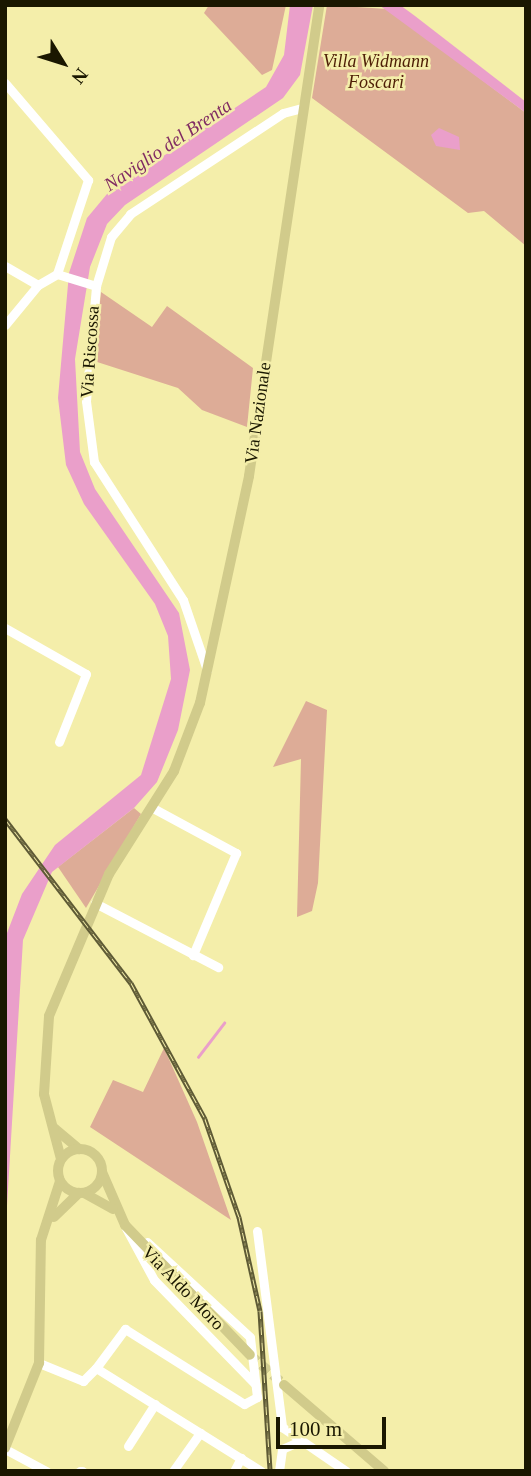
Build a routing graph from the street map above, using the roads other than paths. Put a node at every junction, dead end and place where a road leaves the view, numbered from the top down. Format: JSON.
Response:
{"nodes":[{"id":1,"x":319,"y":5,"type":"edge"},
{"id":2,"x":5,"y":83,"type":"edge"},
{"id":3,"x":302,"y":108,"type":"junction"},
{"id":4,"x":5,"y":266,"type":"edge"},
{"id":5,"x":57,"y":274,"type":"junction"},
{"id":6,"x":38,"y":285,"type":"junction"},
{"id":7,"x":94,"y":285,"type":"junction"},
{"id":8,"x":5,"y":325,"type":"edge"},
{"id":9,"x":5,"y":628,"type":"edge"},
{"id":10,"x":207,"y":670,"type":"junction"},
{"id":11,"x":59,"y":742,"type":"dead end"},
{"id":12,"x":151,"y":807,"type":"junction"},
{"id":13,"x":95,"y":903,"type":"junction"},
{"id":14,"x":193,"y":955,"type":"junction"},
{"id":15,"x":218,"y":967,"type":"dead end"},
{"id":16,"x":53,"y":1128,"type":"junction"},
{"id":17,"x":79,"y":1149,"type":"junction"},
{"id":18,"x":61,"y":1159,"type":"junction"},
{"id":19,"x":102,"y":1172,"type":"junction"},
{"id":20,"x":60,"y":1181,"type":"junction"},
{"id":21,"x":81,"y":1193,"type":"junction"},
{"id":22,"x":122,"y":1221,"type":"junction"},
{"id":23,"x":257,"y":1231,"type":"dead end"},
{"id":24,"x":41,"y":1267,"type":"junction"},
{"id":25,"x":250,"y":1355,"type":"tunnel mouth"},
{"id":26,"x":39,"y":1363,"type":"junction"},
{"id":27,"x":96,"y":1368,"type":"junction"},
{"id":28,"x":284,"y":1385,"type":"tunnel mouth"},
{"id":29,"x":257,"y":1397,"type":"junction"},
{"id":30,"x":155,"y":1404,"type":"junction"},
{"id":31,"x":200,"y":1433,"type":"junction"},
{"id":32,"x":300,"y":1441,"type":"junction"},
{"id":33,"x":128,"y":1446,"type":"dead end"},
{"id":34,"x":5,"y":1449,"type":"edge"},
{"id":35,"x":241,"y":1458,"type":"junction"},
{"id":36,"x":46,"y":1471,"type":"edge"},
{"id":37,"x":173,"y":1471,"type":"edge"},
{"id":38,"x":234,"y":1471,"type":"edge"},
{"id":39,"x":261,"y":1471,"type":"edge"},
{"id":40,"x":279,"y":1471,"type":"edge"},
{"id":41,"x":346,"y":1471,"type":"edge"},
{"id":42,"x":384,"y":1471,"type":"edge"}],
"edges":[{"from":1,"to":3,"type":"main road","name":"Via Nazionale"},
{"from":2,"to":5,"type":"street"},
{"from":3,"to":7,"type":"street","name":"Via Riscossa"},
{"from":3,"to":10,"type":"main road","name":"Via Nazionale"},
{"from":4,"to":6,"type":"street"},
{"from":5,"to":6,"type":"street"},
{"from":5,"to":7,"type":"street"},
{"from":6,"to":8,"type":"street"},
{"from":7,"to":10,"type":"street","name":"Via Riscossa"},
{"from":9,"to":11,"type":"street"},
{"from":10,"to":12,"type":"main road","name":"Via Nazionale"},
{"from":12,"to":13,"type":"main road","name":"Via Nazionale"},
{"from":12,"to":14,"type":"street"},
{"from":13,"to":14,"type":"street"},
{"from":13,"to":16,"type":"main road","name":"Via Nazionale"},
{"from":14,"to":15,"type":"street"},
{"from":16,"to":17,"type":"main road"},
{"from":16,"to":18,"type":"main road","name":"Via Nazionale"},
{"from":17,"to":18,"type":"main road"},
{"from":17,"to":19,"type":"main road"},
{"from":18,"to":20,"type":"main road"},
{"from":19,"to":21,"type":"main road"},
{"from":19,"to":22,"type":"main road","name":"Via Aldo Moro"},
{"from":20,"to":21,"type":"main road"},
{"from":20,"to":24,"type":"main road"},
{"from":21,"to":22,"type":"main road","name":"Via Aldo Moro"},
{"from":21,"to":24,"type":"main road"},
{"from":22,"to":25,"type":"main road","name":"Via Aldo Moro"},
{"from":22,"to":29,"type":"street"},
{"from":22,"to":29,"type":"street"},
{"from":23,"to":32,"type":"street"},
{"from":24,"to":26,"type":"main road"},
{"from":26,"to":27,"type":"street"},
{"from":26,"to":34,"type":"main road"},
{"from":27,"to":29,"type":"street"},
{"from":27,"to":30,"type":"street"},
{"from":28,"to":42,"type":"main road"},
{"from":30,"to":31,"type":"street"},
{"from":30,"to":33,"type":"street"},
{"from":31,"to":35,"type":"street"},
{"from":31,"to":37,"type":"street"},
{"from":32,"to":40,"type":"street"},
{"from":32,"to":41,"type":"street"},
{"from":34,"to":36,"type":"street"},
{"from":35,"to":38,"type":"street"},
{"from":35,"to":39,"type":"street"}]}
